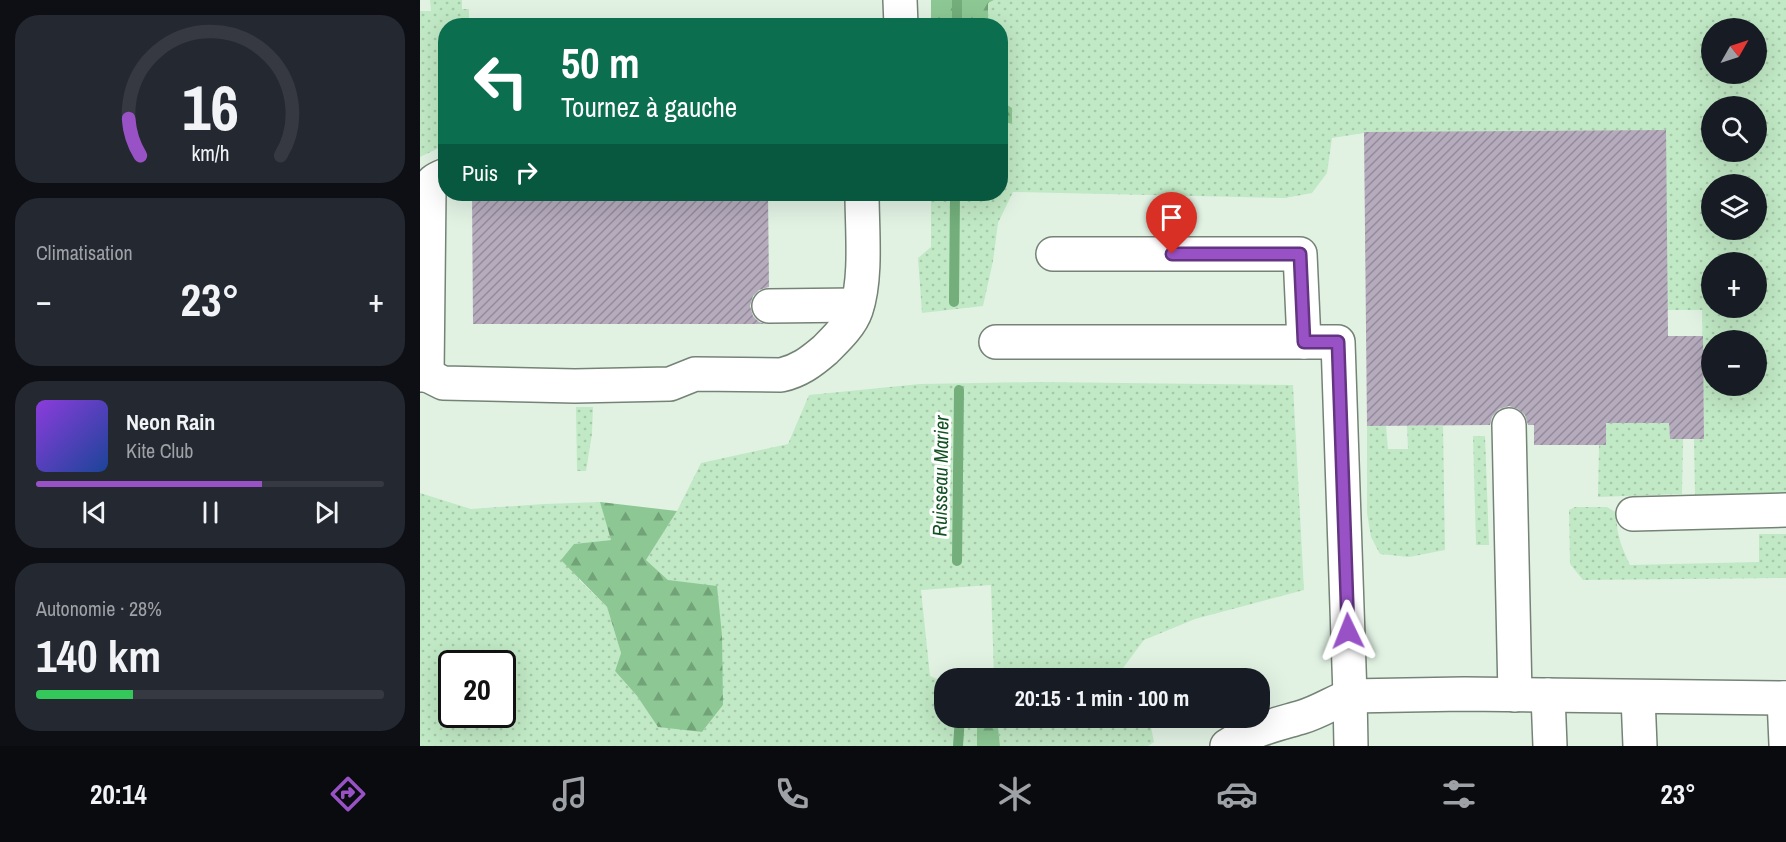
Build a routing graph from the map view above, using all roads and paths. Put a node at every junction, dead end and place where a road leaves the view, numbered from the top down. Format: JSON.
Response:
{"nodes":[{"id":1,"x":900,"y":0,"type":"edge"},
{"id":2,"x":901,"y":18,"type":"edge"},
{"id":3,"x":438,"y":178,"type":"edge"},
{"id":4,"x":862,"y":201,"type":"edge"},
{"id":5,"x":424,"y":203,"type":"edge"},
{"id":6,"x":1053,"y":254,"type":"dead end"},
{"id":7,"x":857,"y":305,"type":"junction"},
{"id":8,"x":769,"y":306,"type":"dead end"},
{"id":9,"x":996,"y":342,"type":"dead end"},
{"id":10,"x":1304,"y":342,"type":"junction"},
{"id":11,"x":424,"y":375,"type":"edge"},
{"id":12,"x":1509,"y":425,"type":"dead end"},
{"id":13,"x":1786,"y":510,"type":"edge"},
{"id":14,"x":1633,"y":514,"type":"dead end"},
{"id":15,"x":1515,"y":695,"type":"junction"},
{"id":16,"x":1548,"y":695,"type":"junction"},
{"id":17,"x":1350,"y":696,"type":"junction"},
{"id":18,"x":1638,"y":696,"type":"junction"},
{"id":19,"x":1785,"y":698,"type":"edge"},
{"id":20,"x":1786,"y":744,"type":"edge"},
{"id":21,"x":1227,"y":746,"type":"edge"},
{"id":22,"x":1351,"y":746,"type":"edge"},
{"id":23,"x":1550,"y":746,"type":"edge"},
{"id":24,"x":1640,"y":746,"type":"edge"}],
"edges":[{"from":1,"to":2,"type":"lane"},
{"from":3,"to":5,"type":"lane"},
{"from":4,"to":7,"type":"lane"},
{"from":5,"to":11,"type":"lane"},
{"from":6,"to":10,"type":"lane"},
{"from":7,"to":8,"type":"lane"},
{"from":7,"to":11,"type":"lane"},
{"from":9,"to":10,"type":"lane"},
{"from":10,"to":17,"type":"lane"},
{"from":12,"to":15,"type":"lane"},
{"from":13,"to":14,"type":"lane"},
{"from":15,"to":16,"type":"lane"},
{"from":15,"to":17,"type":"lane"},
{"from":16,"to":18,"type":"lane"},
{"from":16,"to":23,"type":"lane"},
{"from":17,"to":21,"type":"lane"},
{"from":17,"to":22,"type":"lane"},
{"from":18,"to":19,"type":"lane"},
{"from":18,"to":24,"type":"lane"},
{"from":19,"to":20,"type":"lane"}]}
